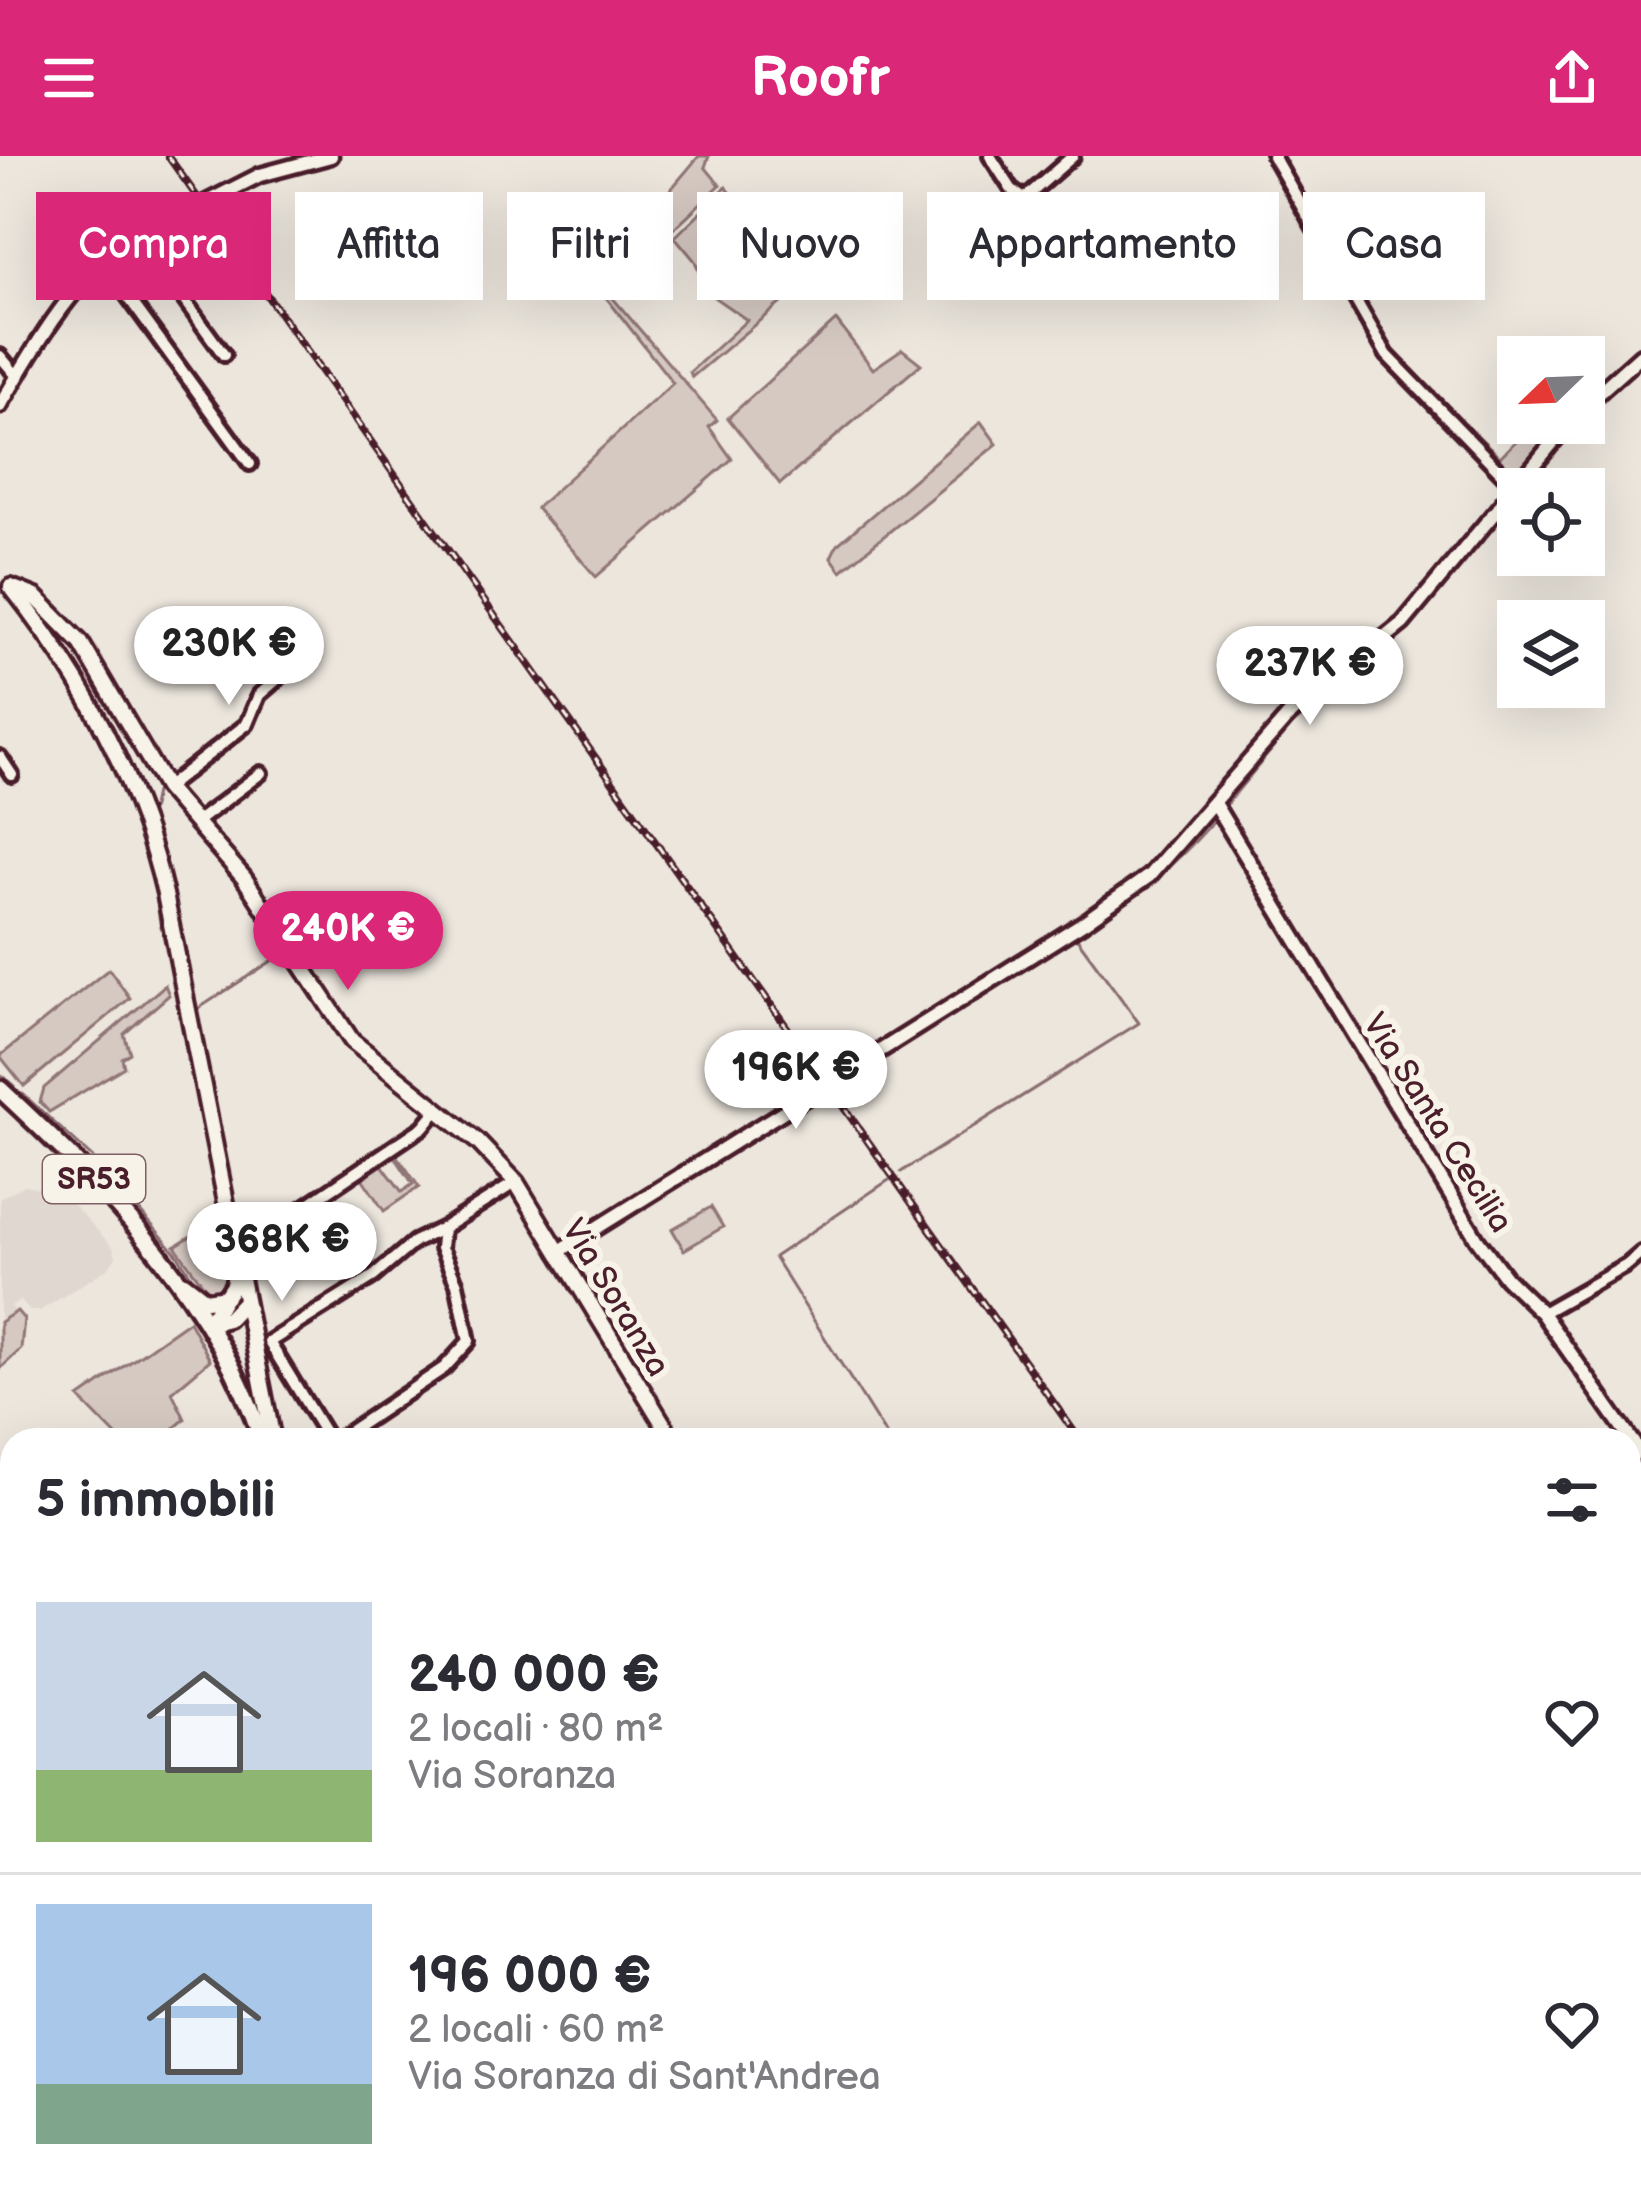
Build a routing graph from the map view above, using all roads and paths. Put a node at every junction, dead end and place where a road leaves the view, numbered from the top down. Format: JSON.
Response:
{"nodes":[{"id":1,"x":331,"y":156,"type":"edge"},
{"id":2,"x":990,"y":156,"type":"edge"},
{"id":3,"x":1073,"y":156,"type":"edge"},
{"id":4,"x":1274,"y":156,"type":"edge"},
{"id":5,"x":225,"y":192,"type":"edge"},
{"id":6,"x":69,"y":300,"type":"edge"},
{"id":7,"x":130,"y":300,"type":"edge"},
{"id":8,"x":184,"y":300,"type":"edge"},
{"id":9,"x":1641,"y":355,"type":"edge"},
{"id":10,"x":0,"y":356,"type":"edge"},
{"id":11,"x":224,"y":356,"type":"dead end"},
{"id":12,"x":16,"y":375,"type":"junction"},
{"id":13,"x":1605,"y":387,"type":"edge"},
{"id":14,"x":0,"y":406,"type":"edge"},
{"id":15,"x":1551,"y":444,"type":"edge"},
{"id":16,"x":250,"y":464,"type":"dead end"},
{"id":17,"x":1497,"y":468,"type":"edge"},
{"id":18,"x":1531,"y":468,"type":"edge"},
{"id":19,"x":1497,"y":509,"type":"edge"},
{"id":20,"x":0,"y":573,"type":"edge"},
{"id":21,"x":11,"y":586,"type":"junction"},
{"id":22,"x":309,"y":652,"type":"dead end"},
{"id":23,"x":0,"y":757,"type":"edge"},
{"id":24,"x":261,"y":772,"type":"dead end"},
{"id":25,"x":12,"y":775,"type":"dead end"},
{"id":26,"x":166,"y":788,"type":"junction"},
{"id":27,"x":1214,"y":803,"type":"junction"},
{"id":28,"x":195,"y":823,"type":"junction"},
{"id":29,"x":836,"y":1078,"type":"dead end"},
{"id":30,"x":821,"y":1088,"type":"dead end"},
{"id":31,"x":0,"y":1089,"type":"edge"},
{"id":32,"x":436,"y":1110,"type":"junction"},
{"id":33,"x":515,"y":1182,"type":"junction"},
{"id":34,"x":285,"y":1220,"type":"dead end"},
{"id":35,"x":443,"y":1228,"type":"junction"},
{"id":36,"x":558,"y":1252,"type":"junction"},
{"id":37,"x":1641,"y":1253,"type":"edge"},
{"id":38,"x":237,"y":1264,"type":"junction"},
{"id":39,"x":179,"y":1279,"type":"junction"},
{"id":40,"x":226,"y":1297,"type":"junction"},
{"id":41,"x":245,"y":1301,"type":"junction"},
{"id":42,"x":1542,"y":1313,"type":"junction"},
{"id":43,"x":208,"y":1324,"type":"junction"},
{"id":44,"x":257,"y":1428,"type":"edge"},
{"id":45,"x":271,"y":1428,"type":"edge"},
{"id":46,"x":325,"y":1428,"type":"edge"},
{"id":47,"x":352,"y":1428,"type":"edge"},
{"id":48,"x":666,"y":1428,"type":"edge"},
{"id":49,"x":1623,"y":1428,"type":"edge"}],
"edges":[{"from":1,"to":5,"type":"street"},
{"from":2,"to":3,"type":"street"},
{"from":4,"to":17,"type":"street"},
{"from":6,"to":12,"type":"street"},
{"from":7,"to":16,"type":"street"},
{"from":8,"to":11,"type":"street"},
{"from":9,"to":13,"type":"street"},
{"from":10,"to":12,"type":"street"},
{"from":12,"to":14,"type":"street"},
{"from":15,"to":18,"type":"street"},
{"from":19,"to":27,"type":"street"},
{"from":20,"to":21,"type":"street"},
{"from":21,"to":26,"type":"main road","name":"Via Soranza"},
{"from":21,"to":38,"type":"main road"},
{"from":22,"to":26,"type":"street"},
{"from":23,"to":25,"type":"street"},
{"from":24,"to":28,"type":"street"},
{"from":26,"to":28,"type":"main road","name":"Via Soranza"},
{"from":27,"to":29,"type":"street"},
{"from":27,"to":42,"type":"street","name":"Via Santa Cecilia"},
{"from":28,"to":32,"type":"main road","name":"Via Soranza"},
{"from":30,"to":36,"type":"street"},
{"from":31,"to":39,"type":"main road","number":"SR53"},
{"from":32,"to":33,"type":"main road","name":"Via Soranza"},
{"from":32,"to":34,"type":"street"},
{"from":33,"to":35,"type":"street"},
{"from":33,"to":36,"type":"main road","name":"Via Soranza"},
{"from":35,"to":46,"type":"street"},
{"from":35,"to":47,"type":"street"},
{"from":36,"to":48,"type":"main road","name":"Via Soranza"},
{"from":37,"to":42,"type":"street"},
{"from":38,"to":40,"type":"main road"},
{"from":38,"to":41,"type":"main road"},
{"from":39,"to":40,"type":"main road"},
{"from":39,"to":43,"type":"main road","number":"SR53"},
{"from":40,"to":43,"type":"main road"},
{"from":41,"to":43,"type":"main road"},
{"from":41,"to":45,"type":"main road"},
{"from":42,"to":49,"type":"street","name":"Via Santa Cecilia"},
{"from":43,"to":44,"type":"main road","number":"SR53"}]}
